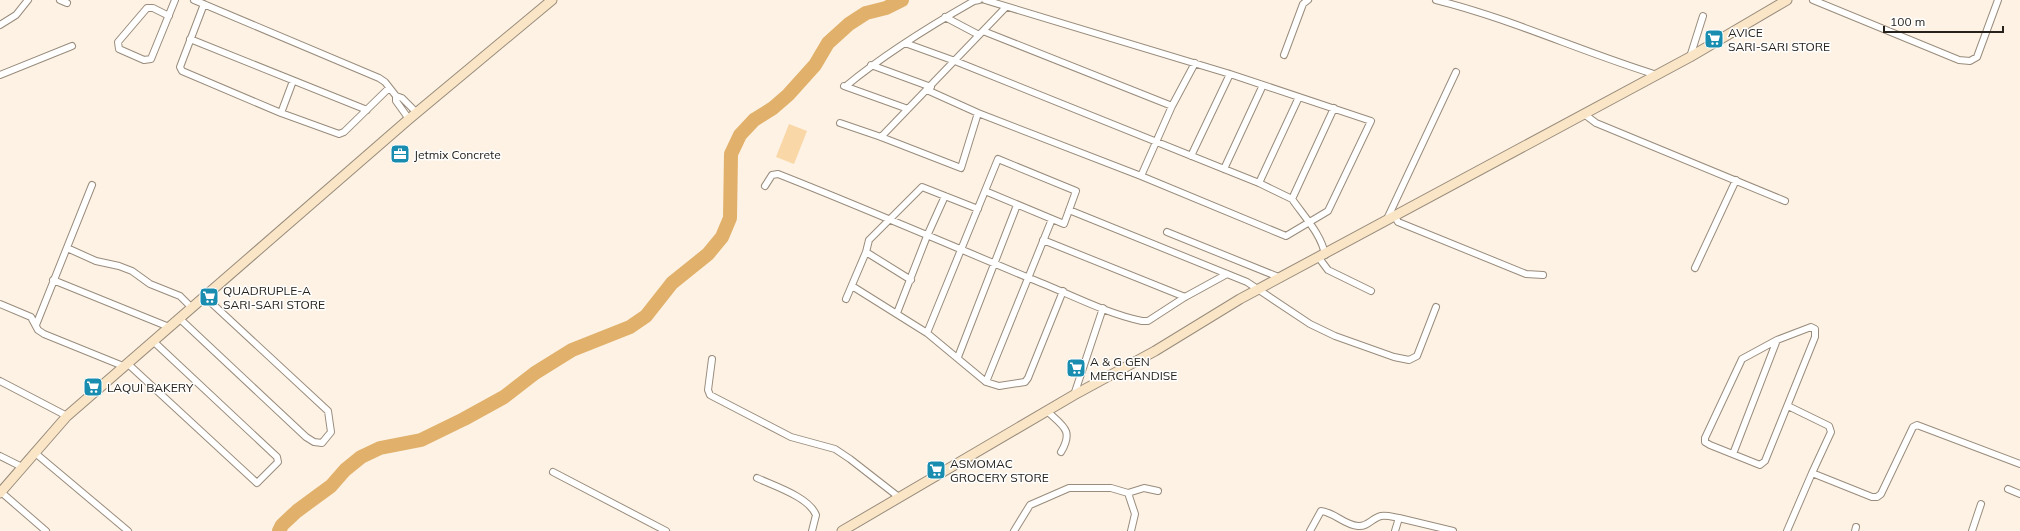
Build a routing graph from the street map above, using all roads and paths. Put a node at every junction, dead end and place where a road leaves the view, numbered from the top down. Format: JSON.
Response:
{"nodes":[{"id":1,"x":28,"y":0,"type":"edge"},
{"id":2,"x":60,"y":0,"type":"edge"},
{"id":3,"x":175,"y":0,"type":"edge"},
{"id":4,"x":194,"y":0,"type":"edge"},
{"id":5,"x":552,"y":0,"type":"edge"},
{"id":6,"x":979,"y":0,"type":"edge"},
{"id":7,"x":985,"y":0,"type":"edge"},
{"id":8,"x":1308,"y":0,"type":"edge"},
{"id":9,"x":1436,"y":0,"type":"edge"},
{"id":10,"x":1787,"y":0,"type":"edge"},
{"id":11,"x":1812,"y":0,"type":"edge"},
{"id":12,"x":1998,"y":0,"type":"edge"},
{"id":13,"x":67,"y":3,"type":"dead end"},
{"id":14,"x":204,"y":4,"type":"junction"},
{"id":15,"x":1006,"y":7,"type":"junction"},
{"id":16,"x":169,"y":16,"type":"junction"},
{"id":17,"x":1703,"y":16,"type":"dead end"},
{"id":18,"x":945,"y":18,"type":"junction"},
{"id":19,"x":0,"y":25,"type":"edge"},
{"id":20,"x":981,"y":33,"type":"junction"},
{"id":21,"x":190,"y":39,"type":"junction"},
{"id":22,"x":905,"y":43,"type":"junction"},
{"id":23,"x":72,"y":46,"type":"dead end"},
{"id":24,"x":1284,"y":55,"type":"dead end"},
{"id":25,"x":1690,"y":57,"type":"junction"},
{"id":26,"x":955,"y":61,"type":"junction"},
{"id":27,"x":1195,"y":63,"type":"junction"},
{"id":28,"x":871,"y":66,"type":"junction"},
{"id":29,"x":1456,"y":72,"type":"dead end"},
{"id":30,"x":1230,"y":74,"type":"junction"},
{"id":31,"x":1657,"y":74,"type":"junction"},
{"id":32,"x":0,"y":75,"type":"edge"},
{"id":33,"x":293,"y":81,"type":"junction"},
{"id":34,"x":1263,"y":85,"type":"junction"},
{"id":35,"x":389,"y":88,"type":"junction"},
{"id":36,"x":929,"y":89,"type":"junction"},
{"id":37,"x":396,"y":96,"type":"junction"},
{"id":38,"x":1298,"y":97,"type":"junction"},
{"id":39,"x":1172,"y":106,"type":"junction"},
{"id":40,"x":1334,"y":108,"type":"junction"},
{"id":41,"x":908,"y":109,"type":"junction"},
{"id":42,"x":367,"y":110,"type":"junction"},
{"id":43,"x":281,"y":113,"type":"junction"},
{"id":44,"x":978,"y":113,"type":"junction"},
{"id":45,"x":1584,"y":114,"type":"junction"},
{"id":46,"x":413,"y":116,"type":"junction"},
{"id":47,"x":840,"y":123,"type":"dead end"},
{"id":48,"x":881,"y":137,"type":"junction"},
{"id":49,"x":1156,"y":143,"type":"junction"},
{"id":50,"x":1191,"y":156,"type":"junction"},
{"id":51,"x":1224,"y":169,"type":"junction"},
{"id":52,"x":1141,"y":176,"type":"junction"},
{"id":53,"x":1736,"y":180,"type":"junction"},
{"id":54,"x":1259,"y":183,"type":"junction"},
{"id":55,"x":92,"y":185,"type":"dead end"},
{"id":56,"x":765,"y":186,"type":"dead end"},
{"id":57,"x":985,"y":191,"type":"junction"},
{"id":58,"x":945,"y":196,"type":"junction"},
{"id":59,"x":1292,"y":199,"type":"junction"},
{"id":60,"x":1785,"y":201,"type":"dead end"},
{"id":61,"x":1017,"y":205,"type":"junction"},
{"id":62,"x":978,"y":209,"type":"junction"},
{"id":63,"x":1069,"y":210,"type":"junction"},
{"id":64,"x":1391,"y":217,"type":"junction"},
{"id":65,"x":891,"y":219,"type":"junction"},
{"id":66,"x":1052,"y":219,"type":"junction"},
{"id":67,"x":1308,"y":222,"type":"junction"},
{"id":68,"x":1167,"y":232,"type":"dead end"},
{"id":69,"x":927,"y":236,"type":"junction"},
{"id":70,"x":1043,"y":240,"type":"junction"},
{"id":71,"x":67,"y":248,"type":"junction"},
{"id":72,"x":961,"y":251,"type":"junction"},
{"id":73,"x":866,"y":252,"type":"junction"},
{"id":74,"x":1322,"y":256,"type":"junction"},
{"id":75,"x":996,"y":264,"type":"junction"},
{"id":76,"x":1695,"y":268,"type":"dead end"},
{"id":77,"x":1227,"y":274,"type":"junction"},
{"id":78,"x":1543,"y":275,"type":"dead end"},
{"id":79,"x":1029,"y":278,"type":"junction"},
{"id":80,"x":1281,"y":278,"type":"junction"},
{"id":81,"x":53,"y":280,"type":"junction"},
{"id":82,"x":911,"y":280,"type":"junction"},
{"id":83,"x":852,"y":286,"type":"junction"},
{"id":84,"x":1260,"y":289,"type":"junction"},
{"id":85,"x":1063,"y":291,"type":"junction"},
{"id":86,"x":1371,"y":291,"type":"dead end"},
{"id":87,"x":204,"y":296,"type":"junction"},
{"id":88,"x":1185,"y":297,"type":"junction"},
{"id":89,"x":846,"y":299,"type":"dead end"},
{"id":90,"x":0,"y":304,"type":"edge"},
{"id":91,"x":191,"y":307,"type":"junction"},
{"id":92,"x":1436,"y":307,"type":"dead end"},
{"id":93,"x":1103,"y":308,"type":"junction"},
{"id":94,"x":897,"y":313,"type":"junction"},
{"id":95,"x":179,"y":318,"type":"junction"},
{"id":96,"x":36,"y":325,"type":"junction"},
{"id":97,"x":169,"y":327,"type":"junction"},
{"id":98,"x":927,"y":333,"type":"junction"},
{"id":99,"x":1777,"y":340,"type":"junction"},
{"id":100,"x":153,"y":341,"type":"junction"},
{"id":101,"x":958,"y":357,"type":"junction"},
{"id":102,"x":712,"y":359,"type":"dead end"},
{"id":103,"x":125,"y":365,"type":"junction"},
{"id":104,"x":0,"y":381,"type":"edge"},
{"id":105,"x":986,"y":382,"type":"junction"},
{"id":106,"x":1074,"y":395,"type":"junction"},
{"id":107,"x":1788,"y":406,"type":"junction"},
{"id":108,"x":1047,"y":411,"type":"junction"},
{"id":109,"x":67,"y":416,"type":"junction"},
{"id":110,"x":34,"y":452,"type":"junction"},
{"id":111,"x":1061,"y":452,"type":"dead end"},
{"id":112,"x":1733,"y":454,"type":"junction"},
{"id":113,"x":0,"y":456,"type":"edge"},
{"id":114,"x":2020,"y":464,"type":"edge"},
{"id":115,"x":22,"y":467,"type":"junction"},
{"id":116,"x":553,"y":472,"type":"dead end"},
{"id":117,"x":1812,"y":473,"type":"junction"},
{"id":118,"x":757,"y":478,"type":"dead end"},
{"id":119,"x":2008,"y":489,"type":"dead end"},
{"id":120,"x":1158,"y":491,"type":"dead end"},
{"id":121,"x":0,"y":493,"type":"edge"},
{"id":122,"x":1128,"y":493,"type":"junction"},
{"id":123,"x":2020,"y":494,"type":"edge"},
{"id":124,"x":900,"y":498,"type":"junction"},
{"id":125,"x":1981,"y":504,"type":"dead end"},
{"id":126,"x":1399,"y":518,"type":"junction"},
{"id":127,"x":46,"y":531,"type":"edge"},
{"id":128,"x":128,"y":531,"type":"edge"},
{"id":129,"x":666,"y":531,"type":"edge"},
{"id":130,"x":812,"y":531,"type":"edge"},
{"id":131,"x":842,"y":531,"type":"edge"},
{"id":132,"x":1014,"y":531,"type":"edge"},
{"id":133,"x":1131,"y":531,"type":"edge"},
{"id":134,"x":1310,"y":531,"type":"edge"},
{"id":135,"x":1395,"y":531,"type":"edge"},
{"id":136,"x":1453,"y":531,"type":"edge"},
{"id":137,"x":1787,"y":531,"type":"edge"},
{"id":138,"x":1972,"y":531,"type":"edge"}],
"edges":[{"from":1,"to":19,"type":"street"},
{"from":2,"to":13,"type":"street"},
{"from":3,"to":16,"type":"street"},
{"from":4,"to":14,"type":"street"},
{"from":5,"to":46,"type":"street"},
{"from":6,"to":18,"type":"street"},
{"from":7,"to":15,"type":"street"},
{"from":8,"to":24,"type":"street"},
{"from":9,"to":31,"type":"street"},
{"from":10,"to":25,"type":"street"},
{"from":11,"to":12,"type":"street"},
{"from":14,"to":21,"type":"street"},
{"from":14,"to":35,"type":"street"},
{"from":15,"to":20,"type":"street"},
{"from":15,"to":27,"type":"street"},
{"from":16,"to":16,"type":"street"},
{"from":17,"to":25,"type":"street"},
{"from":18,"to":20,"type":"street"},
{"from":18,"to":22,"type":"street"},
{"from":20,"to":26,"type":"street"},
{"from":20,"to":39,"type":"street"},
{"from":21,"to":33,"type":"street"},
{"from":21,"to":43,"type":"street"},
{"from":22,"to":26,"type":"street"},
{"from":22,"to":28,"type":"street"},
{"from":23,"to":32,"type":"street"},
{"from":25,"to":31,"type":"street"},
{"from":26,"to":36,"type":"street"},
{"from":26,"to":49,"type":"street"},
{"from":27,"to":30,"type":"street"},
{"from":27,"to":39,"type":"street"},
{"from":28,"to":36,"type":"street"},
{"from":28,"to":41,"type":"street"},
{"from":29,"to":64,"type":"street"},
{"from":30,"to":34,"type":"street"},
{"from":30,"to":50,"type":"street"},
{"from":31,"to":45,"type":"street"},
{"from":33,"to":42,"type":"street"},
{"from":33,"to":43,"type":"street"},
{"from":34,"to":38,"type":"street"},
{"from":34,"to":51,"type":"street"},
{"from":35,"to":37,"type":"street"},
{"from":35,"to":42,"type":"street"},
{"from":36,"to":41,"type":"street"},
{"from":36,"to":44,"type":"street"},
{"from":37,"to":46,"type":"street"},
{"from":37,"to":46,"type":"street"},
{"from":38,"to":40,"type":"street"},
{"from":38,"to":54,"type":"street"},
{"from":39,"to":49,"type":"street"},
{"from":40,"to":59,"type":"street"},
{"from":40,"to":67,"type":"street"},
{"from":41,"to":48,"type":"street"},
{"from":42,"to":43,"type":"street"},
{"from":44,"to":48,"type":"street"},
{"from":44,"to":52,"type":"street"},
{"from":45,"to":53,"type":"street"},
{"from":45,"to":64,"type":"street"},
{"from":46,"to":87,"type":"street"},
{"from":47,"to":48,"type":"street"},
{"from":49,"to":50,"type":"street"},
{"from":49,"to":52,"type":"street"},
{"from":50,"to":51,"type":"street"},
{"from":51,"to":54,"type":"street"},
{"from":52,"to":67,"type":"street"},
{"from":53,"to":60,"type":"street"},
{"from":53,"to":76,"type":"street"},
{"from":54,"to":59,"type":"street"},
{"from":55,"to":71,"type":"street"},
{"from":56,"to":65,"type":"street"},
{"from":57,"to":61,"type":"street"},
{"from":57,"to":62,"type":"street"},
{"from":57,"to":63,"type":"street"},
{"from":58,"to":62,"type":"street"},
{"from":58,"to":65,"type":"street"},
{"from":58,"to":69,"type":"street"},
{"from":59,"to":67,"type":"street"},
{"from":61,"to":66,"type":"street"},
{"from":61,"to":75,"type":"street"},
{"from":62,"to":72,"type":"street"},
{"from":63,"to":66,"type":"street"},
{"from":63,"to":77,"type":"street"},
{"from":64,"to":74,"type":"street"},
{"from":64,"to":78,"type":"street"},
{"from":65,"to":69,"type":"street"},
{"from":65,"to":73,"type":"street"},
{"from":66,"to":70,"type":"street"},
{"from":67,"to":74,"type":"street"},
{"from":68,"to":80,"type":"street"},
{"from":69,"to":72,"type":"street"},
{"from":69,"to":82,"type":"street"},
{"from":70,"to":79,"type":"street"},
{"from":70,"to":88,"type":"street"},
{"from":71,"to":81,"type":"street"},
{"from":71,"to":91,"type":"street"},
{"from":72,"to":75,"type":"street"},
{"from":72,"to":98,"type":"street"},
{"from":73,"to":82,"type":"street"},
{"from":73,"to":83,"type":"street"},
{"from":74,"to":80,"type":"street"},
{"from":74,"to":86,"type":"street"},
{"from":75,"to":79,"type":"street"},
{"from":75,"to":101,"type":"street"},
{"from":77,"to":84,"type":"street"},
{"from":77,"to":88,"type":"street"},
{"from":79,"to":85,"type":"street"},
{"from":79,"to":105,"type":"street"},
{"from":80,"to":84,"type":"street"},
{"from":81,"to":96,"type":"street"},
{"from":81,"to":97,"type":"street"},
{"from":82,"to":94,"type":"street"},
{"from":83,"to":89,"type":"street"},
{"from":83,"to":94,"type":"street"},
{"from":84,"to":92,"type":"street"},
{"from":84,"to":106,"type":"street"},
{"from":85,"to":93,"type":"street"},
{"from":85,"to":105,"type":"street"},
{"from":87,"to":91,"type":"street"},
{"from":87,"to":95,"type":"street"},
{"from":88,"to":93,"type":"street"},
{"from":90,"to":96,"type":"street"},
{"from":91,"to":95,"type":"street"},
{"from":93,"to":106,"type":"street"},
{"from":94,"to":98,"type":"street"},
{"from":95,"to":97,"type":"street"},
{"from":96,"to":103,"type":"street"},
{"from":97,"to":100,"type":"street"},
{"from":98,"to":101,"type":"street"},
{"from":99,"to":107,"type":"street"},
{"from":99,"to":112,"type":"street"},
{"from":99,"to":112,"type":"street"},
{"from":100,"to":103,"type":"street"},
{"from":100,"to":103,"type":"street"},
{"from":101,"to":105,"type":"street"},
{"from":102,"to":124,"type":"street"},
{"from":103,"to":109,"type":"street"},
{"from":104,"to":109,"type":"street"},
{"from":106,"to":108,"type":"street"},
{"from":107,"to":112,"type":"street"},
{"from":107,"to":117,"type":"street"},
{"from":108,"to":111,"type":"street"},
{"from":108,"to":124,"type":"street"},
{"from":109,"to":110,"type":"street"},
{"from":110,"to":115,"type":"street"},
{"from":110,"to":128,"type":"street"},
{"from":113,"to":115,"type":"street"},
{"from":114,"to":117,"type":"street"},
{"from":115,"to":121,"type":"street"},
{"from":116,"to":129,"type":"street"},
{"from":117,"to":137,"type":"street"},
{"from":118,"to":130,"type":"street"},
{"from":119,"to":123,"type":"street"},
{"from":120,"to":122,"type":"street"},
{"from":121,"to":127,"type":"street"},
{"from":122,"to":132,"type":"street"},
{"from":122,"to":133,"type":"street"},
{"from":124,"to":131,"type":"street"},
{"from":125,"to":138,"type":"street"},
{"from":126,"to":134,"type":"street"},
{"from":126,"to":135,"type":"street"},
{"from":126,"to":136,"type":"street"}]}
